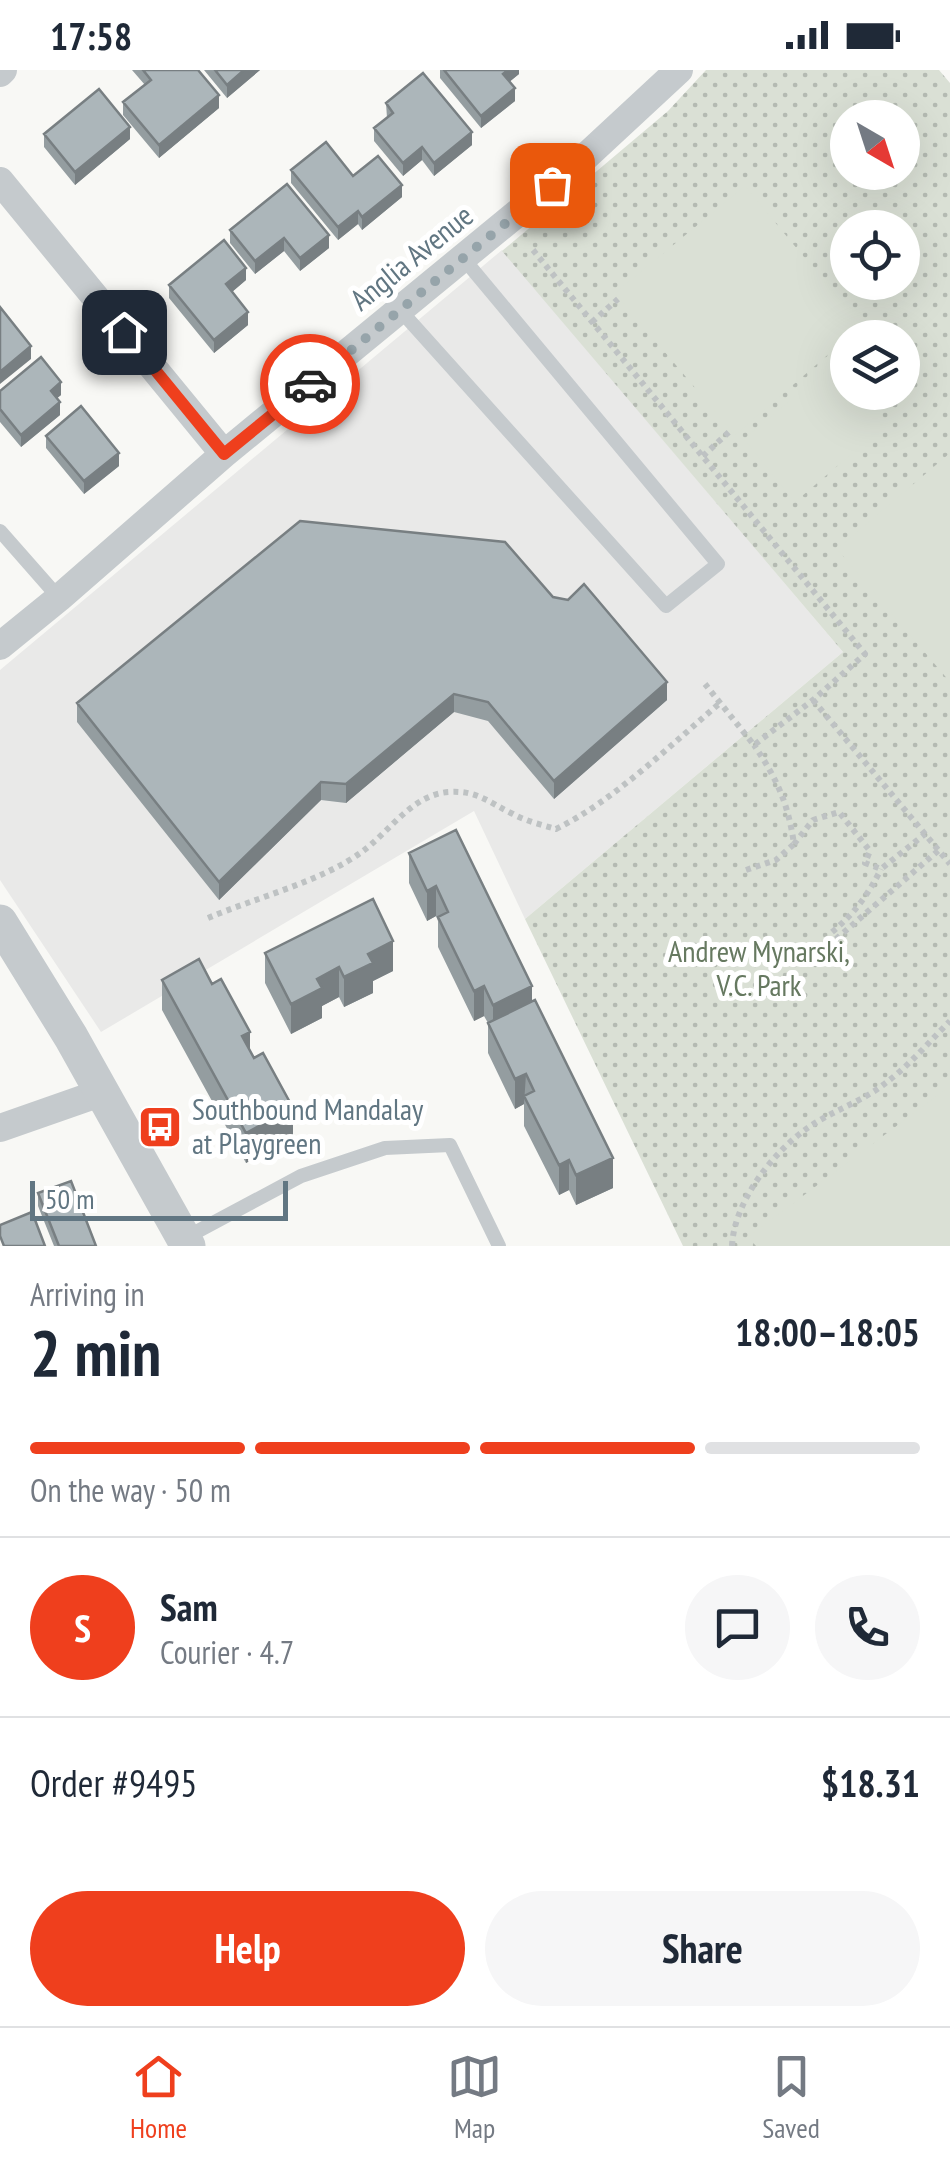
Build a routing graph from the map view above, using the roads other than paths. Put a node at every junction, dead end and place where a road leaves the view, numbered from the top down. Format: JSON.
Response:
{"nodes":[{"id":1,"x":678,"y":70,"type":"edge"},
{"id":2,"x":0,"y":181,"type":"edge"},
{"id":3,"x":463,"y":258,"type":"junction"},
{"id":4,"x":400,"y":310,"type":"junction"},
{"id":5,"x":224,"y":454,"type":"junction"},
{"id":6,"x":0,"y":531,"type":"edge"},
{"id":7,"x":60,"y":598,"type":"junction"},
{"id":8,"x":0,"y":646,"type":"edge"},
{"id":9,"x":0,"y":922,"type":"edge"},
{"id":10,"x":103,"y":1092,"type":"junction"},
{"id":11,"x":0,"y":1128,"type":"edge"},
{"id":12,"x":186,"y":1242,"type":"edge"},
{"id":13,"x":498,"y":1246,"type":"edge"}],
"edges":[{"from":1,"to":3,"type":"street","name":"Anglia Avenue"},
{"from":2,"to":5,"type":"street"},
{"from":3,"to":4,"type":"street","name":"Anglia Avenue"},
{"from":3,"to":4,"type":"lane"},
{"from":4,"to":5,"type":"street","name":"Anglia Avenue"},
{"from":5,"to":7,"type":"street","name":"Anglia Avenue"},
{"from":6,"to":7,"type":"lane"},
{"from":7,"to":8,"type":"street","name":"Anglia Avenue"},
{"from":9,"to":10,"type":"street"},
{"from":10,"to":11,"type":"street"},
{"from":10,"to":12,"type":"street"},
{"from":12,"to":13,"type":"lane"}]}
